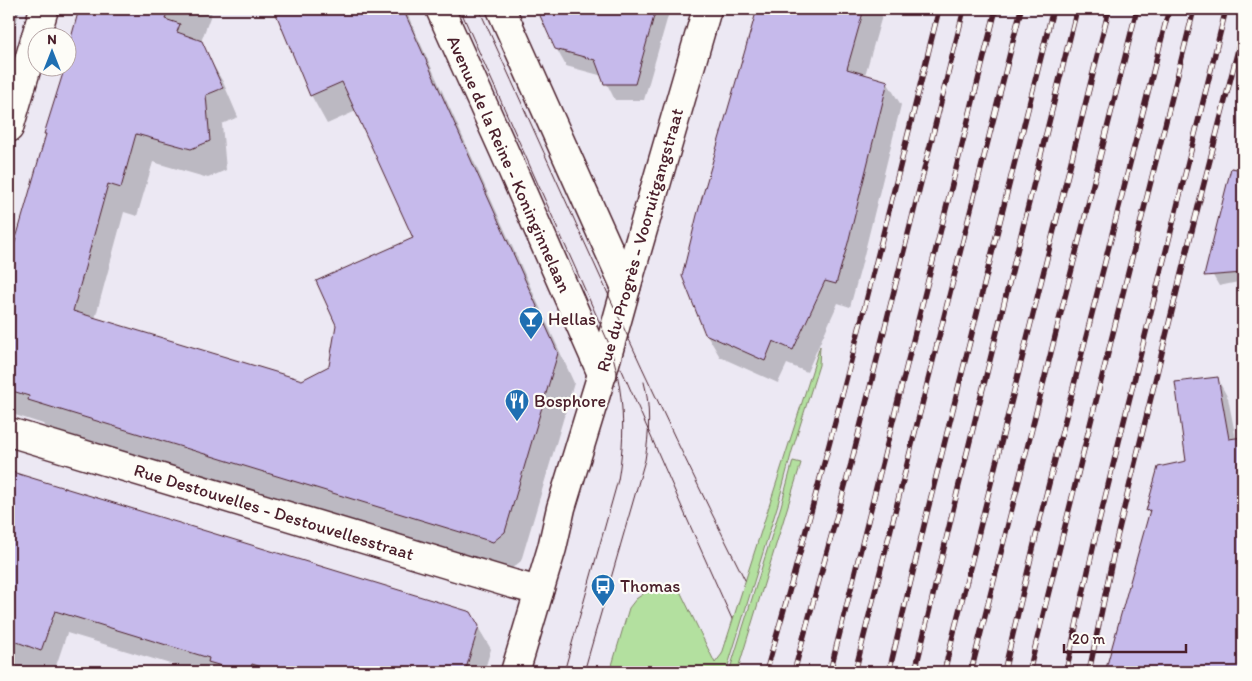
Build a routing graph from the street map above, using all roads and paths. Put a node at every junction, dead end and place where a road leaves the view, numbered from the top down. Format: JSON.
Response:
{"nodes":[{"id":1,"x":44,"y":9,"type":"edge"},
{"id":2,"x":440,"y":9,"type":"edge"},
{"id":3,"x":501,"y":9,"type":"edge"},
{"id":4,"x":707,"y":9,"type":"edge"},
{"id":5,"x":9,"y":128,"type":"edge"},
{"id":6,"x":626,"y":288,"type":"junction"},
{"id":7,"x":602,"y":374,"type":"junction"},
{"id":8,"x":9,"y":432,"type":"edge"},
{"id":9,"x":538,"y":591,"type":"junction"},
{"id":10,"x":515,"y":672,"type":"edge"}],
"edges":[{"from":1,"to":5,"type":"street"},
{"from":2,"to":7,"type":"street","name":"Avenue de la Reine - Koninginnelaan"},
{"from":3,"to":6,"type":"street"},
{"from":4,"to":6,"type":"street","name":"Rue du Progrès - Vooruitgangstraat"},
{"from":6,"to":7,"type":"street","name":"Rue du Progrès - Vooruitgangstraat"},
{"from":7,"to":9,"type":"street","name":"Rue du Progrès - Vooruitgangstraat"},
{"from":8,"to":9,"type":"street","name":"Rue Destouvelles - Destouvellesstraat"},
{"from":9,"to":10,"type":"street","name":"Rue du Progrès - Vooruitgangstraat"}]}
